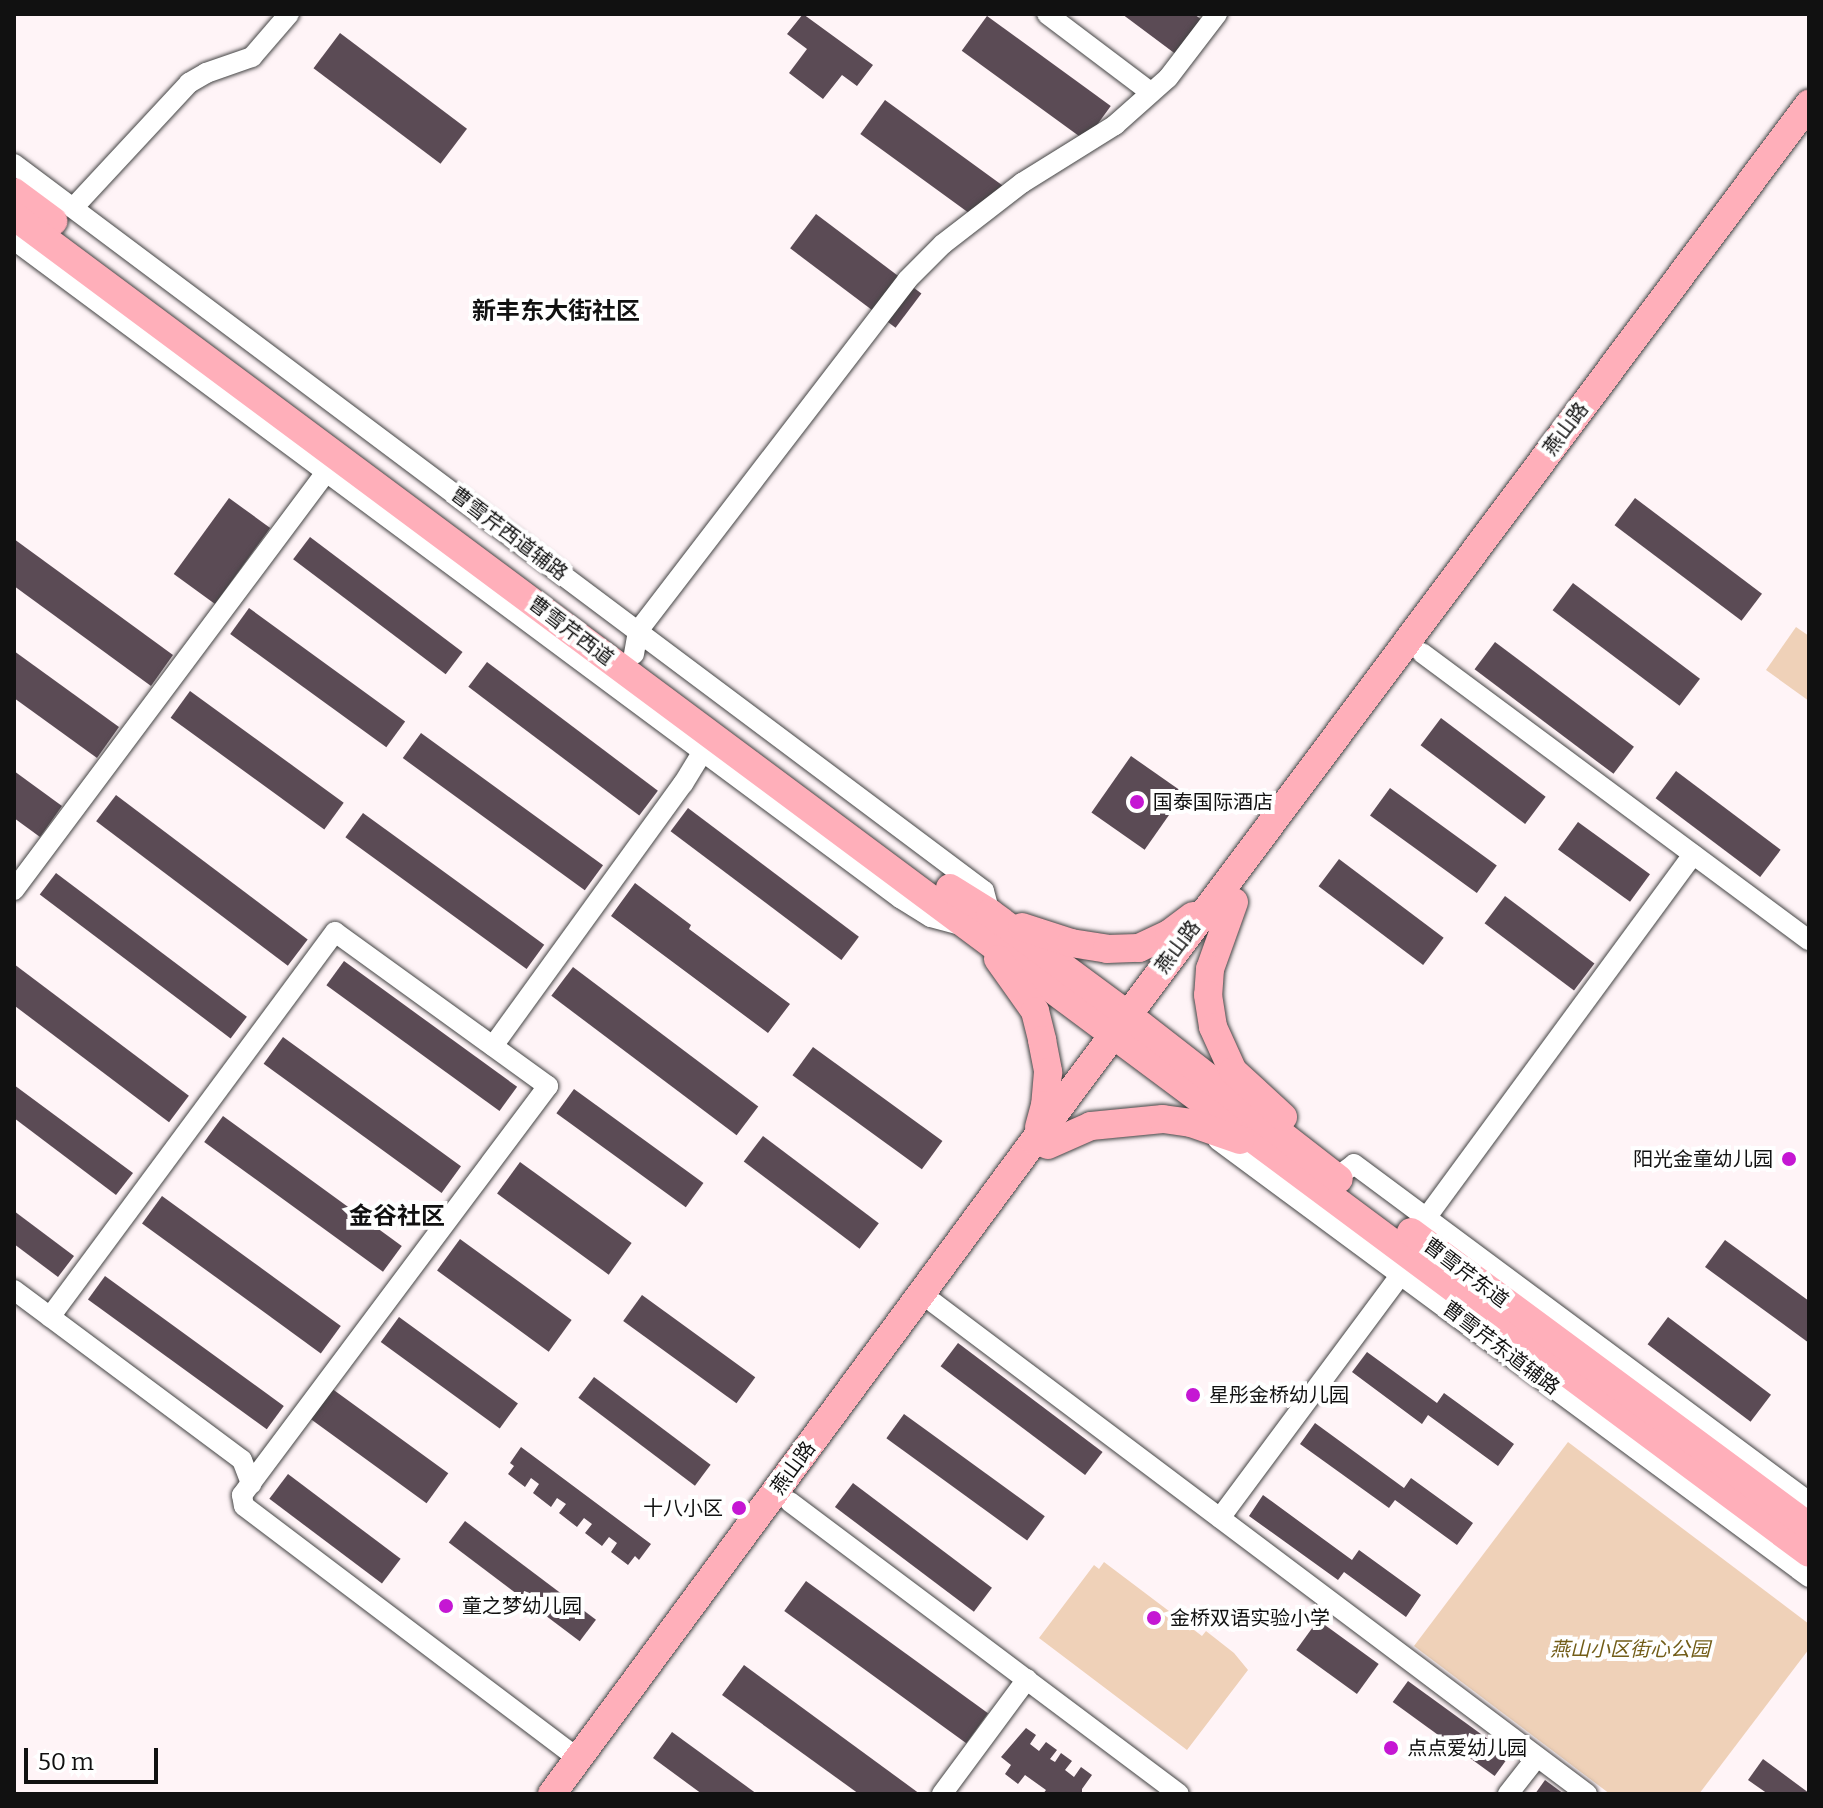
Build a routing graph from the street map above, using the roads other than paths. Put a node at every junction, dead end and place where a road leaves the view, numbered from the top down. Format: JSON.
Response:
{"nodes":[{"id":1,"x":289,"y":14,"type":"edge"},
{"id":2,"x":1047,"y":14,"type":"edge"},
{"id":3,"x":1217,"y":14,"type":"edge"},
{"id":4,"x":1150,"y":92,"type":"junction"},
{"id":5,"x":1809,"y":104,"type":"edge"},
{"id":6,"x":1809,"y":130,"type":"edge"},
{"id":7,"x":14,"y":164,"type":"edge"},
{"id":8,"x":14,"y":192,"type":"edge"},
{"id":9,"x":73,"y":208,"type":"junction"},
{"id":10,"x":14,"y":216,"type":"edge"},
{"id":11,"x":14,"y":240,"type":"edge"},
{"id":12,"x":327,"y":471,"type":"junction"},
{"id":13,"x":636,"y":642,"type":"junction"},
{"id":14,"x":1422,"y":653,"type":"junction"},
{"id":15,"x":708,"y":744,"type":"junction"},
{"id":16,"x":1693,"y":854,"type":"junction"},
{"id":17,"x":14,"y":890,"type":"edge"},
{"id":18,"x":1223,"y":902,"type":"junction"},
{"id":19,"x":981,"y":920,"type":"junction"},
{"id":20,"x":1809,"y":938,"type":"edge"},
{"id":21,"x":1128,"y":1031,"type":"junction"},
{"id":22,"x":493,"y":1046,"type":"junction"},
{"id":23,"x":1191,"y":1123,"type":"junction"},
{"id":24,"x":1041,"y":1143,"type":"junction"},
{"id":25,"x":1267,"y":1149,"type":"junction"},
{"id":26,"x":1345,"y":1171,"type":"junction"},
{"id":27,"x":1426,"y":1218,"type":"junction"},
{"id":28,"x":1401,"y":1274,"type":"junction"},
{"id":29,"x":14,"y":1290,"type":"edge"},
{"id":30,"x":934,"y":1303,"type":"junction"},
{"id":31,"x":50,"y":1317,"type":"junction"},
{"id":32,"x":251,"y":1484,"type":"junction"},
{"id":33,"x":790,"y":1502,"type":"junction"},
{"id":34,"x":1809,"y":1502,"type":"edge"},
{"id":35,"x":1220,"y":1518,"type":"junction"},
{"id":36,"x":1809,"y":1527,"type":"edge"},
{"id":37,"x":1809,"y":1553,"type":"edge"},
{"id":38,"x":1809,"y":1577,"type":"edge"},
{"id":39,"x":1027,"y":1679,"type":"junction"},
{"id":40,"x":1537,"y":1757,"type":"junction"},
{"id":41,"x":579,"y":1759,"type":"junction"},
{"id":42,"x":552,"y":1794,"type":"edge"},
{"id":43,"x":569,"y":1794,"type":"edge"},
{"id":44,"x":942,"y":1794,"type":"edge"},
{"id":45,"x":1179,"y":1794,"type":"edge"},
{"id":46,"x":1508,"y":1794,"type":"edge"},
{"id":47,"x":1587,"y":1794,"type":"edge"}],
"edges":[{"from":1,"to":9,"type":"street"},
{"from":2,"to":4,"type":"street"},
{"from":3,"to":4,"type":"street"},
{"from":4,"to":13,"type":"street"},
{"from":5,"to":18,"type":"main road","name":"燕山路"},
{"from":6,"to":14,"type":"main road","name":"燕山路"},
{"from":7,"to":9,"type":"street","name":"曹雪芹西道辅路"},
{"from":8,"to":13,"type":"main road","name":"曹雪芹西道"},
{"from":9,"to":13,"type":"street","name":"曹雪芹西道辅路"},
{"from":10,"to":15,"type":"main road","name":"曹雪芹西道"},
{"from":11,"to":12,"type":"street"},
{"from":12,"to":15,"type":"street"},
{"from":12,"to":17,"type":"street"},
{"from":13,"to":19,"type":"main road","name":"曹雪芹西道"},
{"from":14,"to":16,"type":"street"},
{"from":14,"to":18,"type":"main road","name":"燕山路"},
{"from":15,"to":19,"type":"main road","name":"曹雪芹西道"},
{"from":15,"to":22,"type":"street"},
{"from":16,"to":20,"type":"street"},
{"from":16,"to":27,"type":"street"},
{"from":18,"to":19,"type":"main road"},
{"from":18,"to":21,"type":"main road","name":"燕山路"},
{"from":18,"to":26,"type":"main road"},
{"from":19,"to":21,"type":"main road","name":"曹雪芹西道"},
{"from":19,"to":24,"type":"main road"},
{"from":21,"to":24,"type":"main road","name":"燕山路"},
{"from":21,"to":25,"type":"main road","name":"曹雪芹东道"},
{"from":21,"to":26,"type":"main road","name":"曹雪芹东道"},
{"from":22,"to":31,"type":"street"},
{"from":22,"to":32,"type":"street"},
{"from":23,"to":24,"type":"main road"},
{"from":23,"to":25,"type":"main road"},
{"from":23,"to":28,"type":"street","name":"曹雪芹东道辅路"},
{"from":24,"to":30,"type":"main road","name":"燕山路"},
{"from":24,"to":41,"type":"main road","name":"燕山路"},
{"from":25,"to":37,"type":"main road","name":"曹雪芹东道"},
{"from":26,"to":27,"type":"street"},
{"from":26,"to":36,"type":"main road","name":"曹雪芹东道"},
{"from":27,"to":34,"type":"street"},
{"from":28,"to":35,"type":"street"},
{"from":28,"to":38,"type":"street","name":"曹雪芹东道辅路"},
{"from":29,"to":31,"type":"street"},
{"from":30,"to":33,"type":"main road","name":"燕山路"},
{"from":30,"to":35,"type":"street"},
{"from":31,"to":32,"type":"street"},
{"from":32,"to":41,"type":"street"},
{"from":33,"to":39,"type":"street"},
{"from":33,"to":43,"type":"main road","name":"燕山路"},
{"from":35,"to":40,"type":"street"},
{"from":39,"to":44,"type":"street"},
{"from":39,"to":45,"type":"street"},
{"from":40,"to":46,"type":"street"},
{"from":40,"to":47,"type":"street"},
{"from":41,"to":42,"type":"main road","name":"燕山路"}]}
